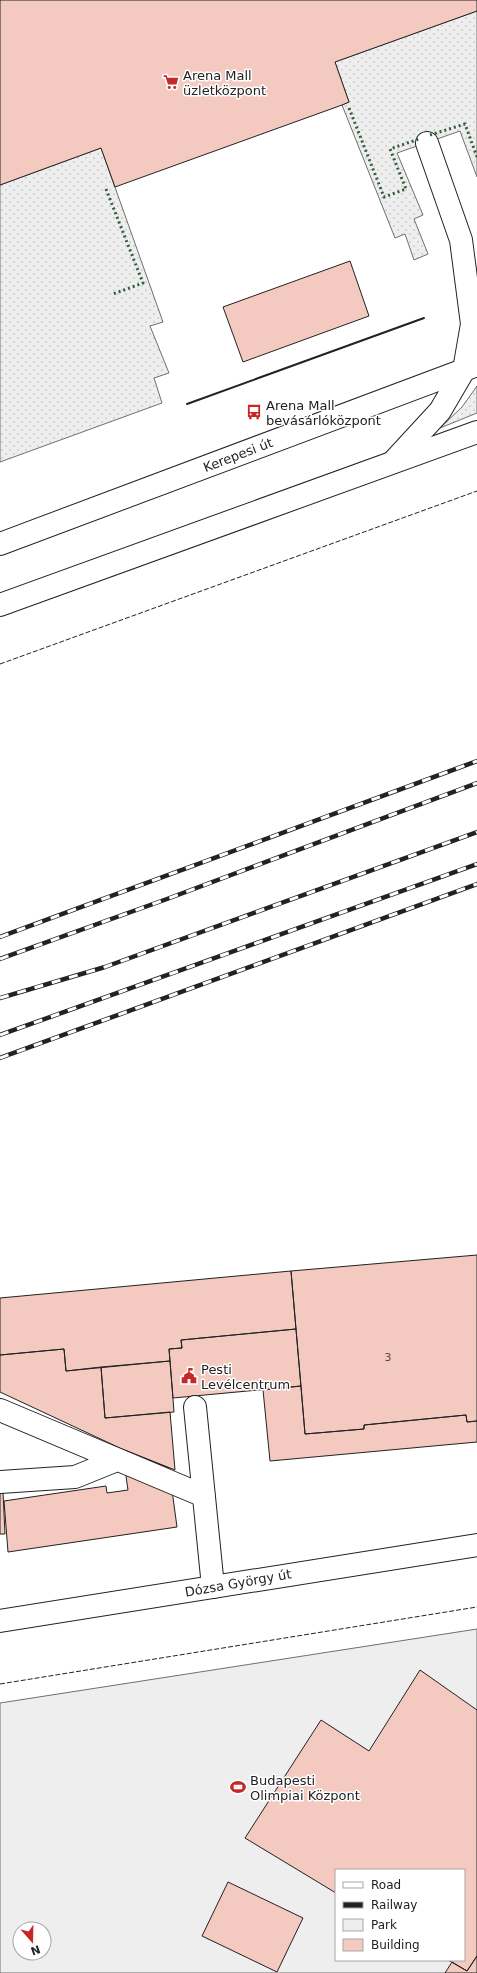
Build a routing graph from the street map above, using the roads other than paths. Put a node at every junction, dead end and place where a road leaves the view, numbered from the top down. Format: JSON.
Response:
{"nodes":[{"id":1,"x":427,"y":143,"type":"dead end"},
{"id":2,"x":461,"y":240,"type":"junction"},
{"id":3,"x":477,"y":260,"type":"edge"},
{"id":4,"x":470,"y":367,"type":"edge"},
{"id":5,"x":477,"y":432,"type":"edge"},
{"id":6,"x":393,"y":462,"type":"junction"},
{"id":7,"x":0,"y":544,"type":"edge"},
{"id":8,"x":0,"y":605,"type":"edge"},
{"id":9,"x":195,"y":1406,"type":"dead end"},
{"id":10,"x":0,"y":1410,"type":"edge"},
{"id":11,"x":117,"y":1460,"type":"junction"},
{"id":12,"x":0,"y":1482,"type":"edge"},
{"id":13,"x":204,"y":1496,"type":"junction"},
{"id":14,"x":477,"y":1545,"type":"edge"},
{"id":15,"x":213,"y":1587,"type":"junction"},
{"id":16,"x":0,"y":1621,"type":"edge"}],
"edges":[{"from":1,"to":2,"type":"main road"},
{"from":2,"to":3,"type":"main road"},
{"from":2,"to":4,"type":"main road"},
{"from":4,"to":6,"type":"main road"},
{"from":4,"to":7,"type":"main road","name":"Kerepesi út"},
{"from":5,"to":6,"type":"main road"},
{"from":6,"to":8,"type":"main road"},
{"from":9,"to":13,"type":"main road"},
{"from":10,"to":11,"type":"main road"},
{"from":11,"to":12,"type":"main road"},
{"from":11,"to":13,"type":"main road"},
{"from":13,"to":15,"type":"main road"},
{"from":14,"to":15,"type":"main road","name":"Dózsa György út"},
{"from":15,"to":16,"type":"main road","name":"Dózsa György út"}]}
